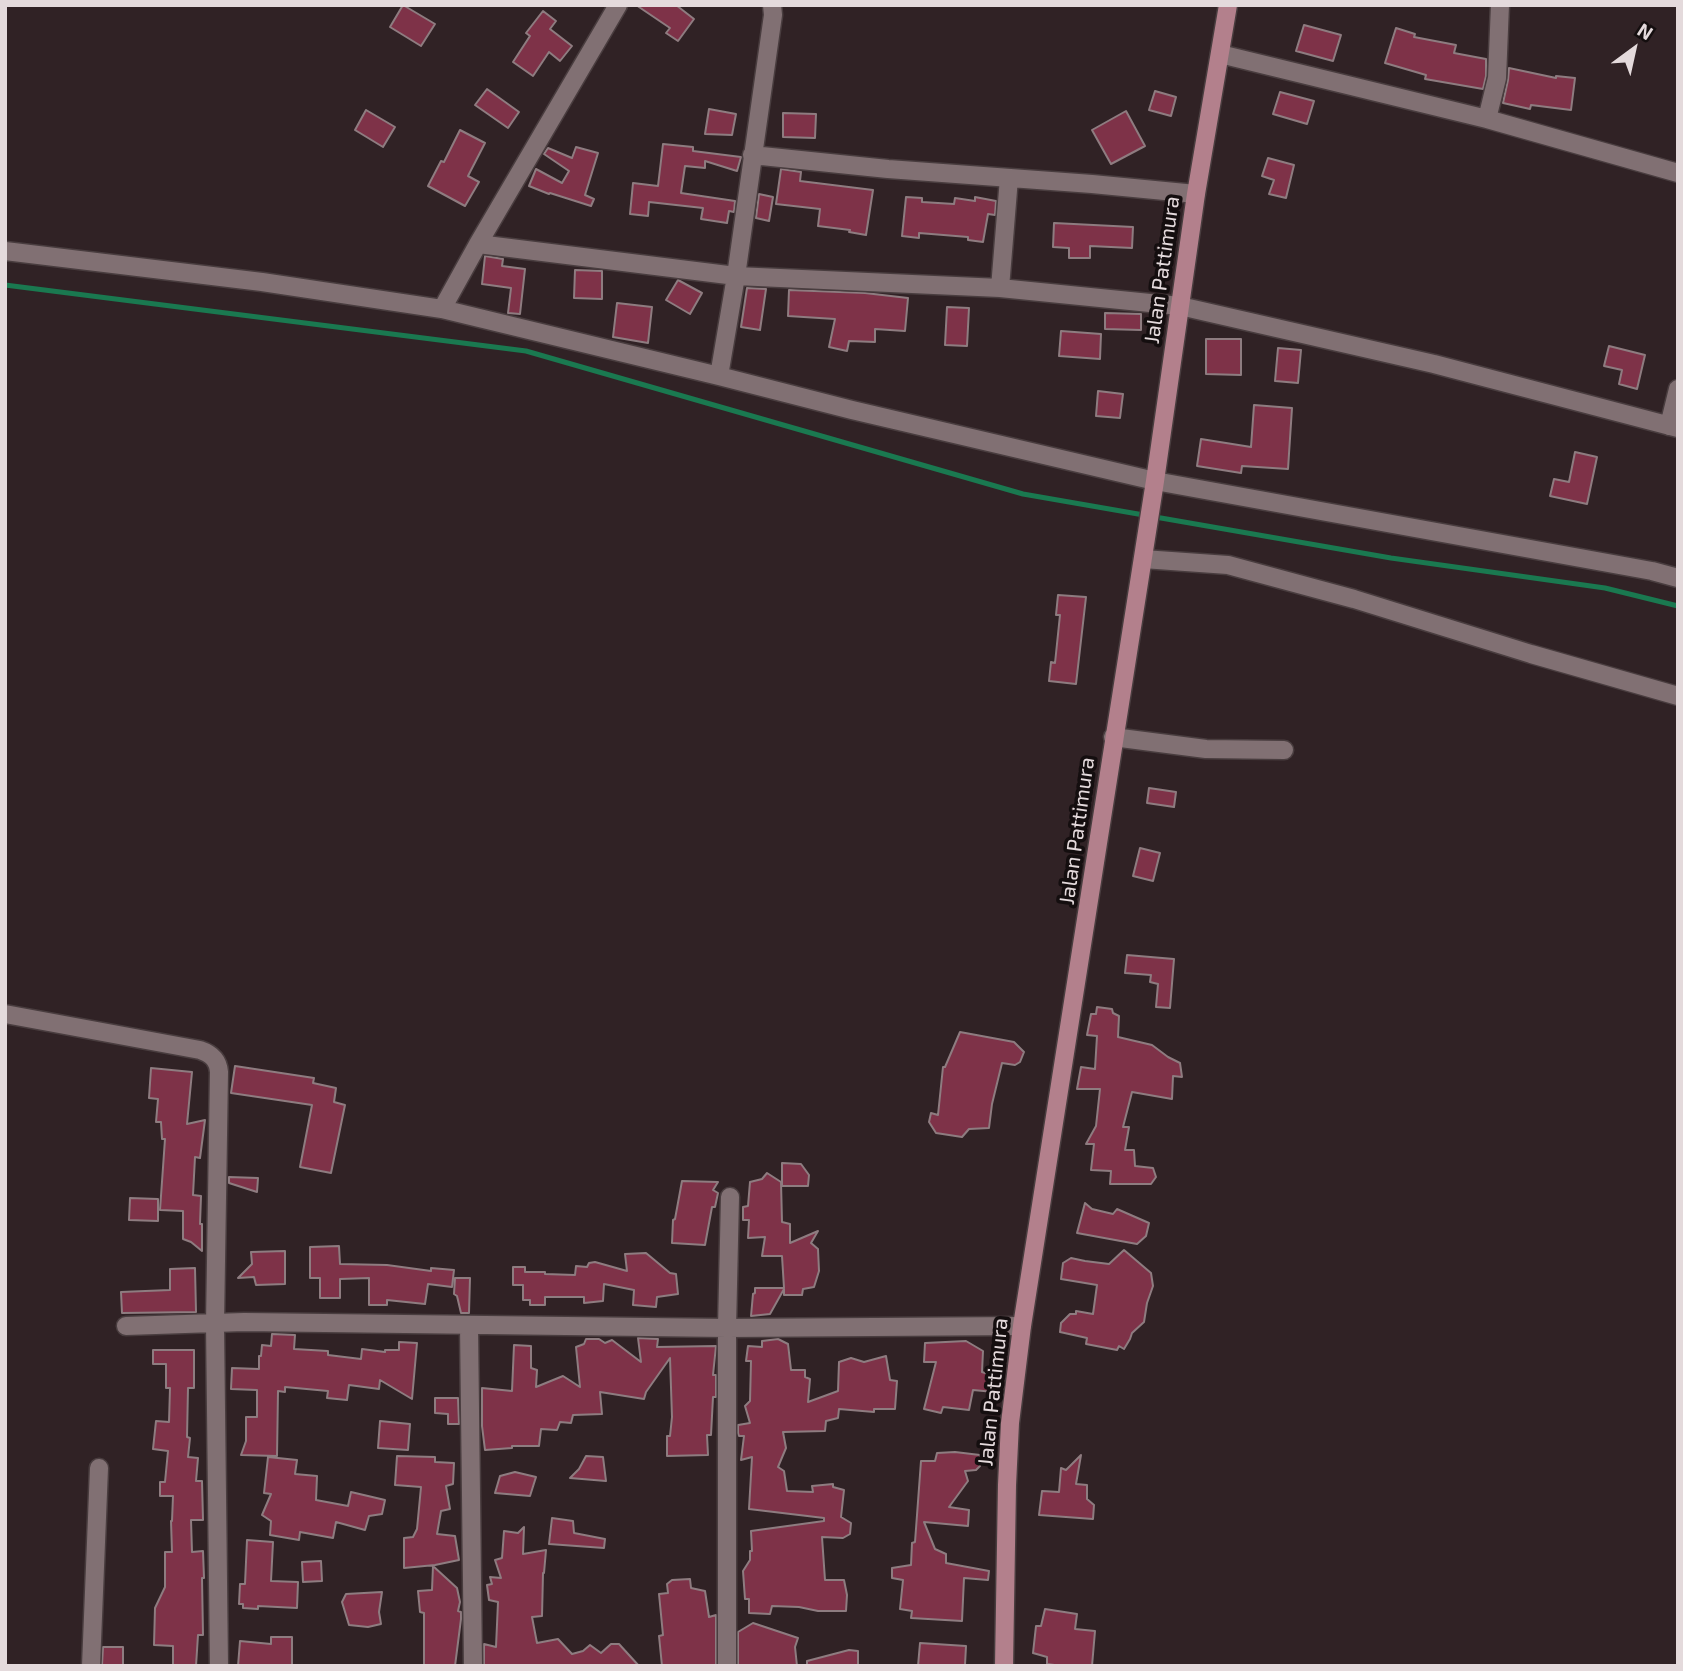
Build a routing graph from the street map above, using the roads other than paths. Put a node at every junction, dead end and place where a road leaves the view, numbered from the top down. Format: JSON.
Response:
{"nodes":[{"id":1,"x":618,"y":5,"type":"edge"},
{"id":2,"x":772,"y":5,"type":"edge"},
{"id":3,"x":1228,"y":5,"type":"edge"},
{"id":4,"x":1500,"y":5,"type":"edge"},
{"id":5,"x":1220,"y":54,"type":"junction"},
{"id":6,"x":1487,"y":119,"type":"junction"},
{"id":7,"x":752,"y":155,"type":"junction"},
{"id":8,"x":1678,"y":173,"type":"edge"},
{"id":9,"x":1009,"y":178,"type":"junction"},
{"id":10,"x":1196,"y":194,"type":"junction"},
{"id":11,"x":478,"y":244,"type":"junction"},
{"id":12,"x":5,"y":251,"type":"edge"},
{"id":13,"x":736,"y":276,"type":"junction"},
{"id":14,"x":1000,"y":288,"type":"junction"},
{"id":15,"x":1180,"y":306,"type":"junction"},
{"id":16,"x":442,"y":309,"type":"junction"},
{"id":17,"x":719,"y":376,"type":"junction"},
{"id":18,"x":1678,"y":389,"type":"edge"},
{"id":19,"x":1674,"y":427,"type":"edge"},
{"id":20,"x":1155,"y":481,"type":"junction"},
{"id":21,"x":1143,"y":559,"type":"junction"},
{"id":22,"x":1678,"y":578,"type":"edge"},
{"id":23,"x":1678,"y":696,"type":"edge"},
{"id":24,"x":1114,"y":737,"type":"junction"},
{"id":25,"x":1284,"y":750,"type":"dead end"},
{"id":26,"x":5,"y":1014,"type":"edge"},
{"id":27,"x":730,"y":1197,"type":"dead end"},
{"id":28,"x":215,"y":1324,"type":"junction"},
{"id":29,"x":469,"y":1325,"type":"junction"},
{"id":30,"x":126,"y":1326,"type":"dead end"},
{"id":31,"x":1022,"y":1326,"type":"junction"},
{"id":32,"x":727,"y":1328,"type":"junction"},
{"id":33,"x":99,"y":1468,"type":"dead end"},
{"id":34,"x":91,"y":1666,"type":"edge"},
{"id":35,"x":219,"y":1666,"type":"edge"},
{"id":36,"x":473,"y":1666,"type":"edge"},
{"id":37,"x":727,"y":1666,"type":"edge"},
{"id":38,"x":1004,"y":1666,"type":"edge"}],
"edges":[{"from":1,"to":11,"type":"street"},
{"from":2,"to":7,"type":"street"},
{"from":3,"to":5,"type":"main road","name":"Jalan Pattimura"},
{"from":4,"to":6,"type":"street"},
{"from":5,"to":6,"type":"street"},
{"from":5,"to":10,"type":"main road","name":"Jalan Pattimura"},
{"from":6,"to":8,"type":"street"},
{"from":7,"to":9,"type":"street"},
{"from":7,"to":13,"type":"street"},
{"from":9,"to":10,"type":"street"},
{"from":9,"to":14,"type":"street"},
{"from":10,"to":15,"type":"main road","name":"Jalan Pattimura"},
{"from":11,"to":13,"type":"street"},
{"from":11,"to":16,"type":"street"},
{"from":12,"to":16,"type":"street"},
{"from":13,"to":14,"type":"street"},
{"from":13,"to":17,"type":"street"},
{"from":14,"to":15,"type":"street"},
{"from":15,"to":19,"type":"street"},
{"from":15,"to":20,"type":"main road","name":"Jalan Pattimura"},
{"from":16,"to":17,"type":"street"},
{"from":17,"to":20,"type":"street"},
{"from":18,"to":19,"type":"street"},
{"from":20,"to":21,"type":"main road","name":"Jalan Pattimura"},
{"from":20,"to":22,"type":"street"},
{"from":21,"to":23,"type":"street"},
{"from":21,"to":24,"type":"main road","name":"Jalan Pattimura"},
{"from":24,"to":25,"type":"street"},
{"from":24,"to":31,"type":"main road","name":"Jalan Pattimura"},
{"from":26,"to":28,"type":"street"},
{"from":27,"to":32,"type":"street"},
{"from":28,"to":29,"type":"street"},
{"from":28,"to":30,"type":"street"},
{"from":28,"to":35,"type":"street"},
{"from":29,"to":32,"type":"street"},
{"from":29,"to":36,"type":"street"},
{"from":31,"to":32,"type":"street"},
{"from":31,"to":38,"type":"main road","name":"Jalan Pattimura"},
{"from":32,"to":37,"type":"street"},
{"from":33,"to":34,"type":"street"}]}
